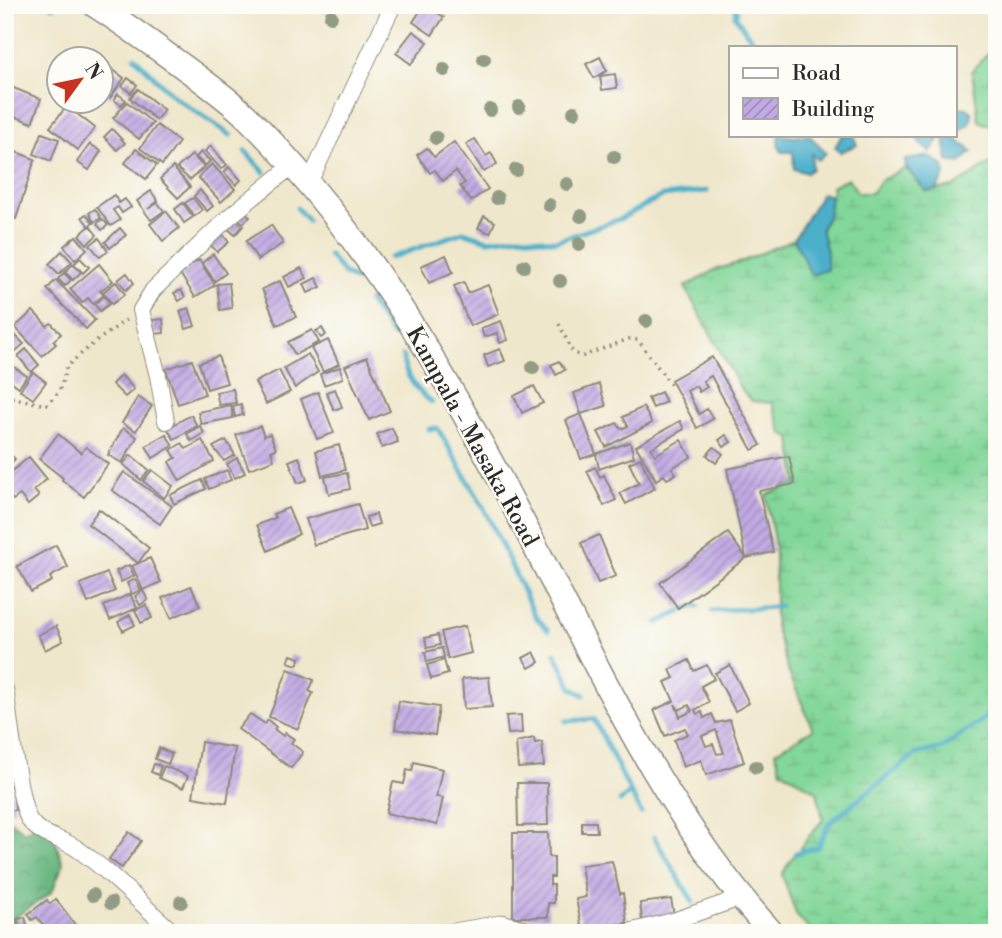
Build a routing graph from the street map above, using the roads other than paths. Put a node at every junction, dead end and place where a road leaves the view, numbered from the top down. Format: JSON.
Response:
{"nodes":[{"id":1,"x":95,"y":5,"type":"edge"},
{"id":2,"x":393,"y":5,"type":"edge"},
{"id":3,"x":301,"y":174,"type":"junction"},
{"id":4,"x":166,"y":421,"type":"dead end"},
{"id":5,"x":5,"y":688,"type":"edge"},
{"id":6,"x":740,"y":898,"type":"junction"},
{"id":7,"x":174,"y":933,"type":"edge"},
{"id":8,"x":446,"y":933,"type":"edge"},
{"id":9,"x":538,"y":933,"type":"edge"},
{"id":10,"x":625,"y":933,"type":"edge"},
{"id":11,"x":772,"y":933,"type":"edge"}],
"edges":[{"from":1,"to":3,"type":"main road","name":"Kampala - Masaka Road"},
{"from":2,"to":3,"type":"street"},
{"from":3,"to":4,"type":"street"},
{"from":3,"to":6,"type":"main road","name":"Kampala - Masaka Road"},
{"from":5,"to":7,"type":"street"},
{"from":6,"to":10,"type":"street"},
{"from":6,"to":11,"type":"main road","name":"Kampala - Masaka Road"},
{"from":8,"to":9,"type":"street"}]}
